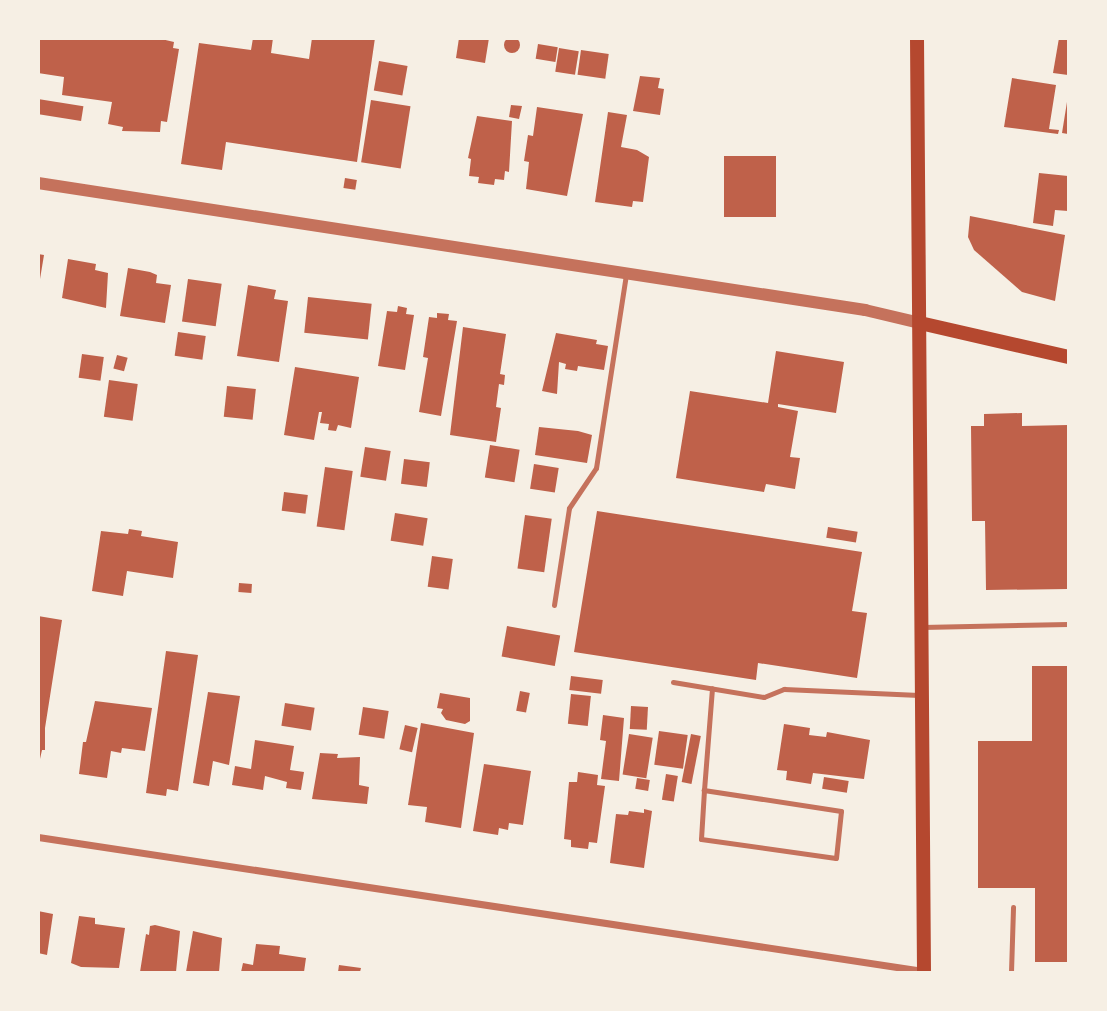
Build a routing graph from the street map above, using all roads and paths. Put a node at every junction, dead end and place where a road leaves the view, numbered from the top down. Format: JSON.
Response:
{"nodes":[{"id":1,"x":917,"y":38,"type":"edge"},
{"id":2,"x":38,"y":183,"type":"edge"},
{"id":3,"x":626,"y":274,"type":"junction"},
{"id":4,"x":920,"y":323,"type":"junction"},
{"id":5,"x":1069,"y":357,"type":"edge"},
{"id":6,"x":554,"y":605,"type":"dead end"},
{"id":7,"x":1069,"y":624,"type":"edge"},
{"id":8,"x":922,"y":627,"type":"junction"},
{"id":9,"x":673,"y":682,"type":"dead end"},
{"id":10,"x":712,"y":688,"type":"junction"},
{"id":11,"x":923,"y":695,"type":"junction"},
{"id":12,"x":704,"y":790,"type":"junction"},
{"id":13,"x":38,"y":837,"type":"edge"},
{"id":14,"x":1013,"y":907,"type":"dead end"},
{"id":15,"x":929,"y":972,"type":"edge"},
{"id":16,"x":1011,"y":972,"type":"edge"}],
"edges":[{"from":1,"to":4,"type":"main road"},
{"from":2,"to":3,"type":"street"},
{"from":3,"to":4,"type":"street"},
{"from":3,"to":6,"type":"lane"},
{"from":4,"to":5,"type":"main road"},
{"from":4,"to":8,"type":"main road"},
{"from":7,"to":8,"type":"lane"},
{"from":8,"to":11,"type":"main road"},
{"from":9,"to":10,"type":"lane"},
{"from":10,"to":11,"type":"lane"},
{"from":10,"to":12,"type":"lane"},
{"from":11,"to":15,"type":"main road"},
{"from":12,"to":12,"type":"lane"},
{"from":13,"to":15,"type":"street"},
{"from":14,"to":16,"type":"lane"}]}
